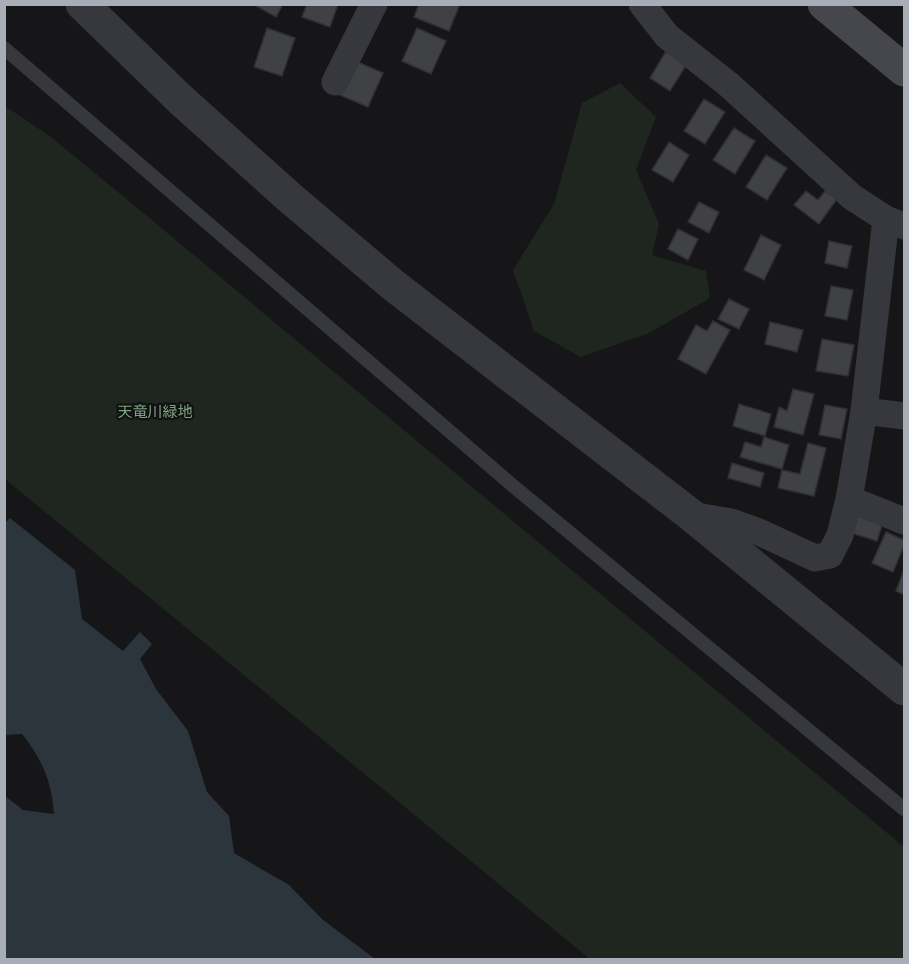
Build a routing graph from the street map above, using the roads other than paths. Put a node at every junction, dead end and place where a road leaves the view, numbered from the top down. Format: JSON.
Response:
{"nodes":[{"id":1,"x":82,"y":4,"type":"edge"},
{"id":2,"x":374,"y":4,"type":"edge"},
{"id":3,"x":642,"y":4,"type":"edge"},
{"id":4,"x":824,"y":4,"type":"edge"},
{"id":5,"x":4,"y":48,"type":"edge"},
{"id":6,"x":904,"y":70,"type":"edge"},
{"id":7,"x":335,"y":82,"type":"dead end"},
{"id":8,"x":895,"y":223,"type":"edge"},
{"id":9,"x":864,"y":411,"type":"junction"},
{"id":10,"x":904,"y":416,"type":"edge"},
{"id":11,"x":849,"y":499,"type":"junction"},
{"id":12,"x":692,"y":515,"type":"junction"},
{"id":13,"x":904,"y":521,"type":"edge"},
{"id":14,"x":904,"y":689,"type":"edge"},
{"id":15,"x":904,"y":809,"type":"edge"}],
"edges":[{"from":1,"to":12,"type":"street"},
{"from":2,"to":7,"type":"street"},
{"from":3,"to":8,"type":"street"},
{"from":4,"to":6,"type":"main road"},
{"from":5,"to":15,"type":"lane"},
{"from":8,"to":9,"type":"street"},
{"from":9,"to":10,"type":"street"},
{"from":9,"to":11,"type":"street"},
{"from":11,"to":12,"type":"street"},
{"from":11,"to":13,"type":"street"},
{"from":12,"to":14,"type":"street"}]}
